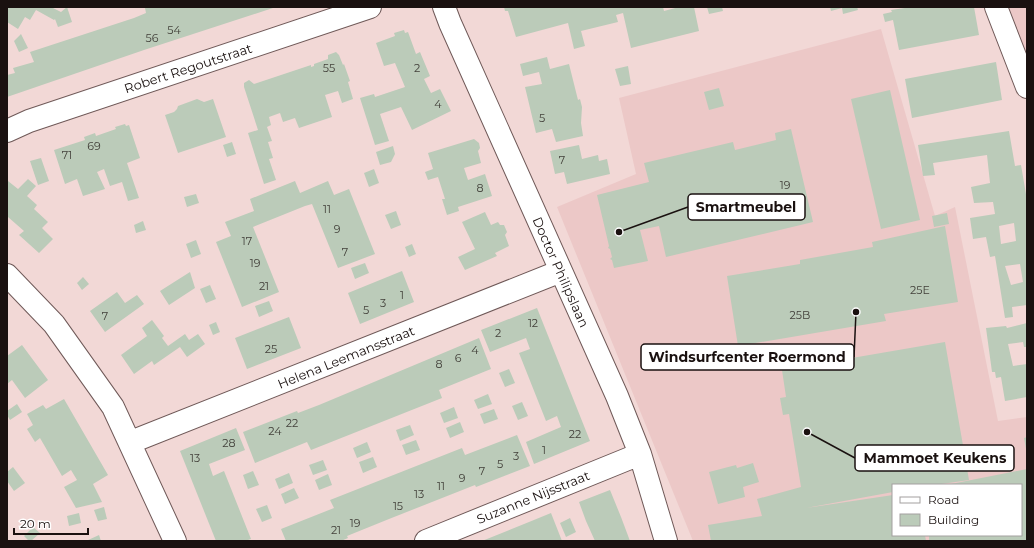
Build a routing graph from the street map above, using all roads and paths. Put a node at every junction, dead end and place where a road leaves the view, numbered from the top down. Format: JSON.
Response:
{"nodes":[{"id":1,"x":370,"y":7,"type":"edge"},
{"id":2,"x":444,"y":7,"type":"edge"},
{"id":3,"x":996,"y":7,"type":"edge"},
{"id":4,"x":1027,"y":87,"type":"edge"},
{"id":5,"x":7,"y":131,"type":"edge"},
{"id":6,"x":561,"y":271,"type":"junction"},
{"id":7,"x":7,"y":275,"type":"edge"},
{"id":8,"x":131,"y":442,"type":"junction"},
{"id":9,"x":640,"y":454,"type":"junction"},
{"id":10,"x":175,"y":541,"type":"edge"},
{"id":11,"x":426,"y":541,"type":"edge"},
{"id":12,"x":666,"y":541,"type":"edge"}],
"edges":[{"from":1,"to":5,"type":"street","name":"Robert Regoutstraat"},
{"from":2,"to":6,"type":"street","name":"Doctor Philipslaan"},
{"from":3,"to":4,"type":"street"},
{"from":6,"to":8,"type":"street","name":"Helena Leemansstraat"},
{"from":6,"to":9,"type":"street","name":"Doctor Philipslaan"},
{"from":7,"to":8,"type":"street"},
{"from":8,"to":10,"type":"street"},
{"from":9,"to":11,"type":"street","name":"Suzanne Nijsstraat"},
{"from":9,"to":12,"type":"street","name":"Doctor Philipslaan"}]}
